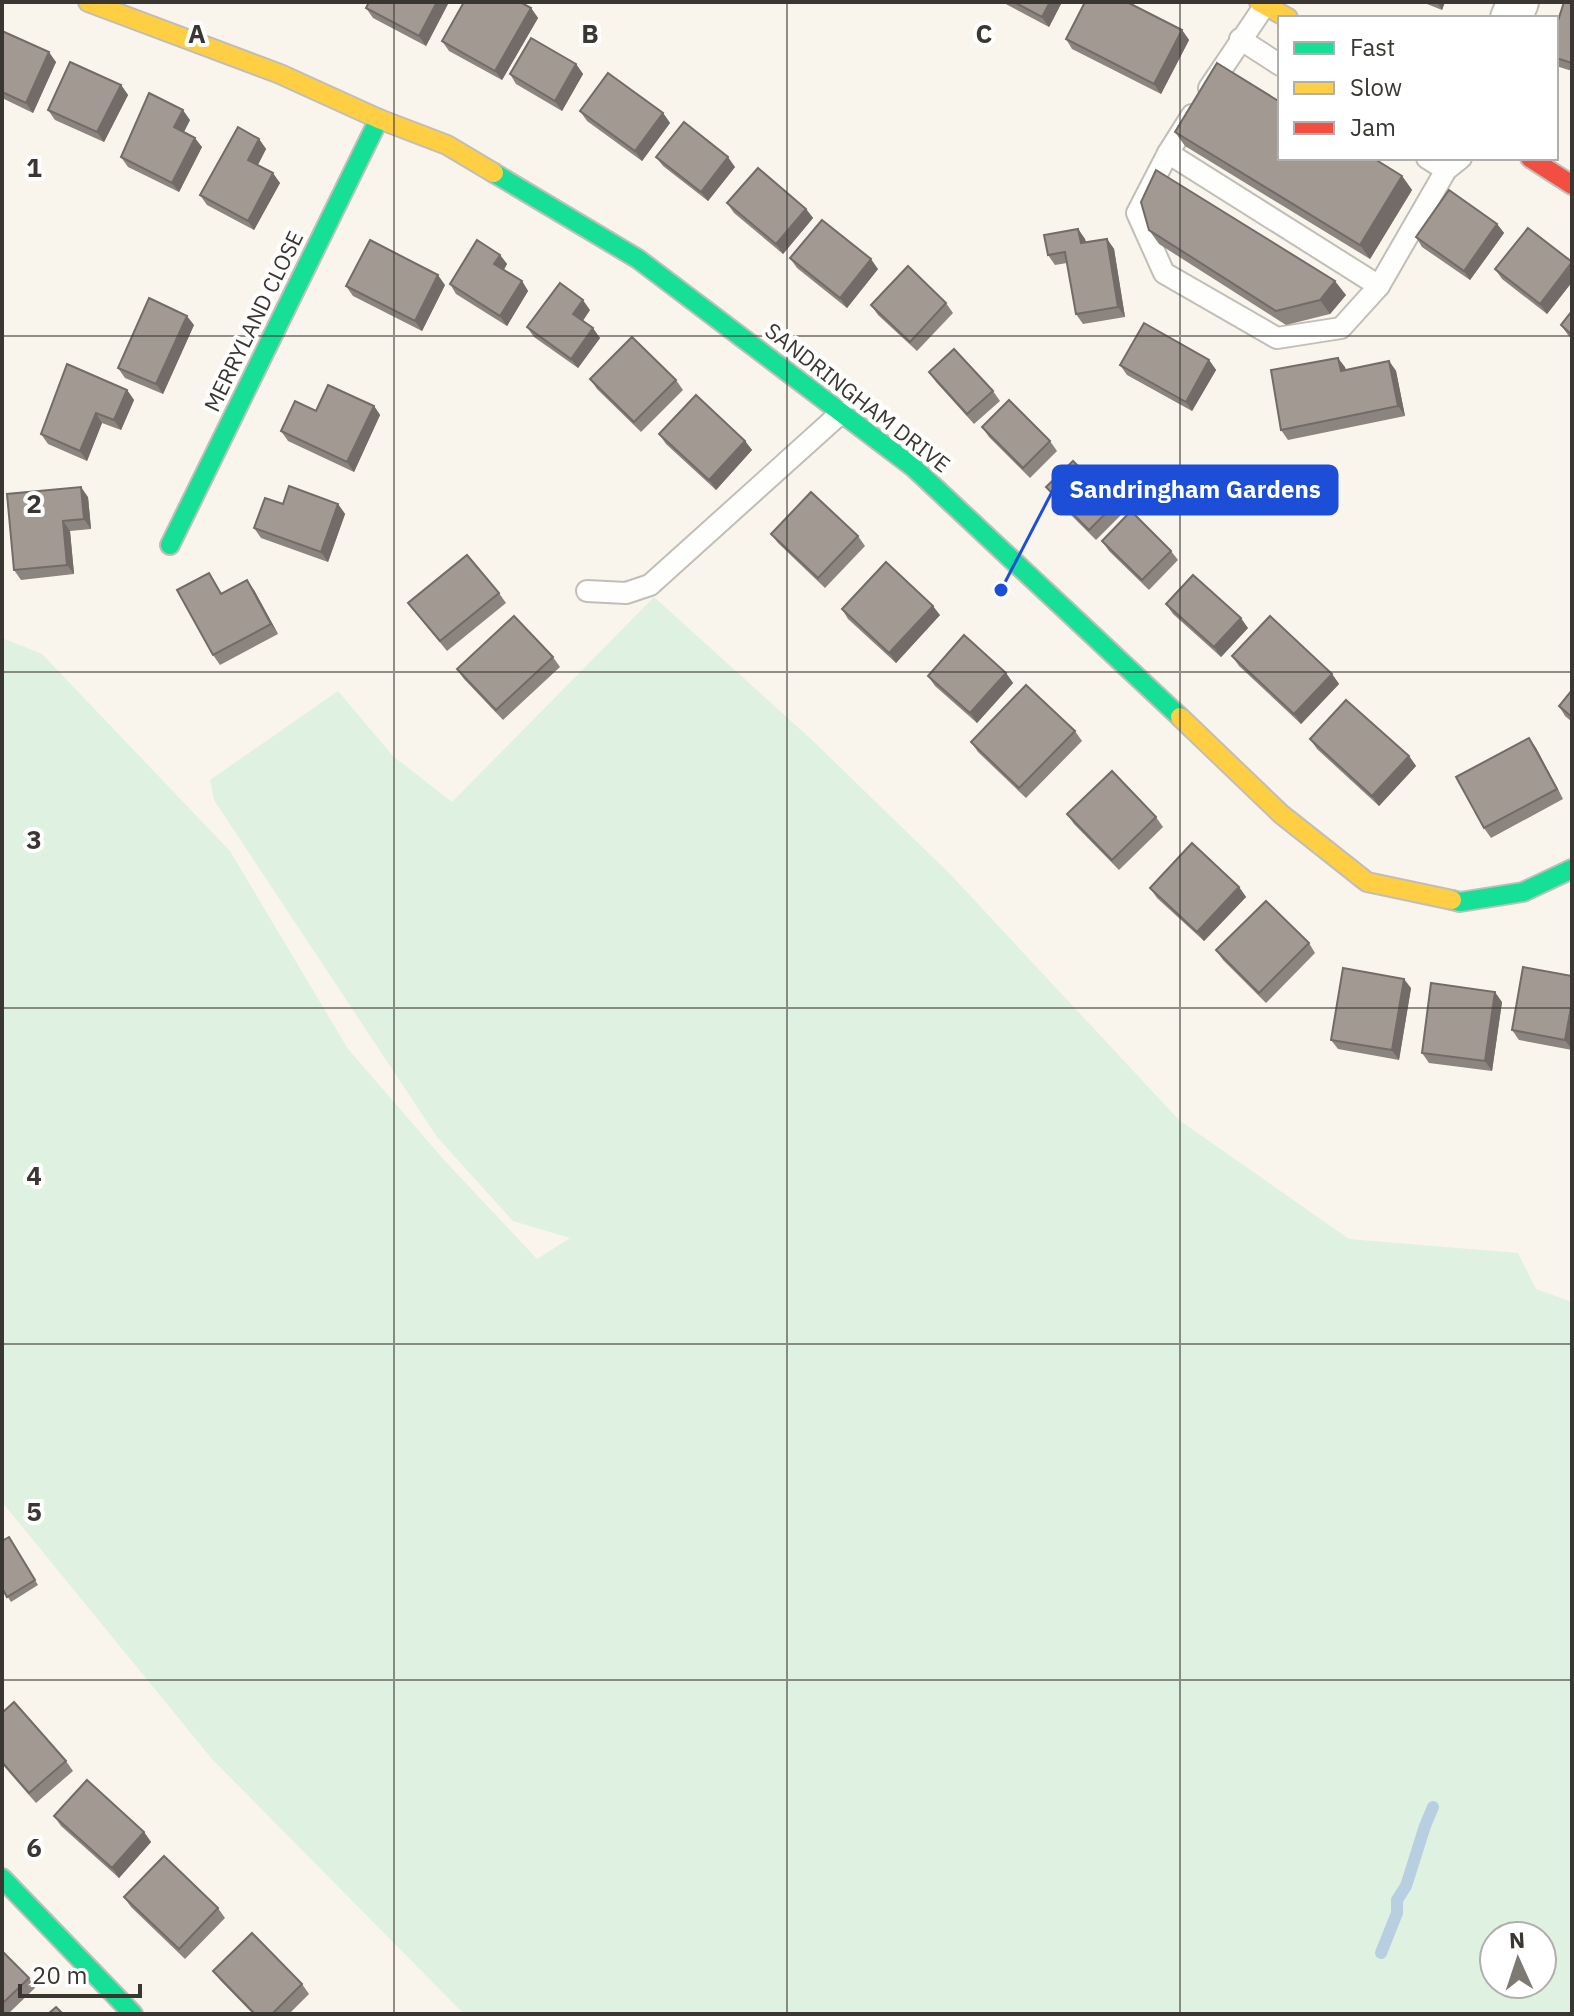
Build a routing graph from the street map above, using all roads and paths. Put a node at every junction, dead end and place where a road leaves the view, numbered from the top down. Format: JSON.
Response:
{"nodes":[{"id":1,"x":88,"y":2,"type":"edge"},
{"id":2,"x":1262,"y":4,"type":"edge"},
{"id":3,"x":1284,"y":16,"type":"edge"},
{"id":4,"x":1240,"y":39,"type":"junction"},
{"id":5,"x":1278,"y":64,"type":"edge"},
{"id":6,"x":379,"y":119,"type":"junction"},
{"id":7,"x":1168,"y":153,"type":"junction"},
{"id":8,"x":1533,"y":160,"type":"edge"},
{"id":9,"x":1454,"y":164,"type":"edge"},
{"id":10,"x":1572,"y":185,"type":"edge"},
{"id":11,"x":1379,"y":286,"type":"junction"},
{"id":12,"x":842,"y":412,"type":"junction"},
{"id":13,"x":170,"y":545,"type":"dead end"},
{"id":14,"x":587,"y":591,"type":"dead end"},
{"id":15,"x":1572,"y":869,"type":"edge"},
{"id":16,"x":2,"y":1878,"type":"edge"},
{"id":17,"x":133,"y":2014,"type":"edge"}],
"edges":[{"from":1,"to":6,"type":"street","name":"SANDRINGHAM DRIVE"},
{"from":2,"to":3,"type":"street"},
{"from":2,"to":4,"type":"lane"},
{"from":4,"to":5,"type":"lane"},
{"from":4,"to":7,"type":"lane"},
{"from":6,"to":12,"type":"street","name":"SANDRINGHAM DRIVE"},
{"from":6,"to":13,"type":"street","name":"MERRYLAND CLOSE"},
{"from":7,"to":11,"type":"lane"},
{"from":7,"to":11,"type":"lane"},
{"from":8,"to":10,"type":"street"},
{"from":9,"to":11,"type":"lane"},
{"from":12,"to":14,"type":"lane"},
{"from":12,"to":15,"type":"street","name":"SANDRINGHAM DRIVE"},
{"from":16,"to":17,"type":"street"}]}
